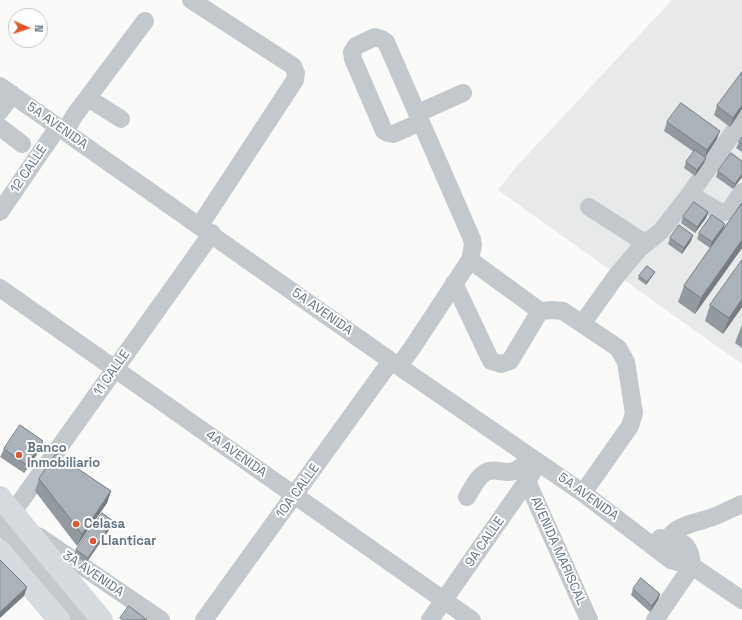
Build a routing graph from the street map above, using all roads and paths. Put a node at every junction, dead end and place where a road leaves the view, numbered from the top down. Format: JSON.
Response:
{"nodes":[{"id":1,"x":191,"y":0,"type":"edge"},
{"id":2,"x":212,"y":6,"type":"edge"},
{"id":3,"x":145,"y":21,"type":"dead end"},
{"id":4,"x":6,"y":90,"type":"edge"},
{"id":5,"x":462,"y":93,"type":"dead end"},
{"id":6,"x":88,"y":98,"type":"junction"},
{"id":7,"x":0,"y":110,"type":"edge"},
{"id":8,"x":419,"y":117,"type":"junction"},
{"id":9,"x":121,"y":119,"type":"dead end"},
{"id":10,"x":742,"y":120,"type":"edge"},
{"id":11,"x":0,"y":127,"type":"edge"},
{"id":12,"x":61,"y":130,"type":"junction"},
{"id":13,"x":22,"y":144,"type":"dead end"},
{"id":14,"x":742,"y":192,"type":"edge"},
{"id":15,"x":690,"y":194,"type":"junction"},
{"id":16,"x":589,"y":207,"type":"dead end"},
{"id":17,"x":0,"y":212,"type":"edge"},
{"id":18,"x":206,"y":229,"type":"junction"},
{"id":19,"x":645,"y":243,"type":"junction"},
{"id":20,"x":470,"y":260,"type":"junction"},
{"id":21,"x":454,"y":283,"type":"junction"},
{"id":22,"x":0,"y":288,"type":"edge"},
{"id":23,"x":540,"y":311,"type":"junction"},
{"id":24,"x":582,"y":324,"type":"junction"},
{"id":25,"x":395,"y":363,"type":"junction"},
{"id":26,"x":115,"y":369,"type":"junction"},
{"id":27,"x":535,"y":460,"type":"junction"},
{"id":28,"x":527,"y":481,"type":"junction"},
{"id":29,"x":583,"y":493,"type":"junction"},
{"id":30,"x":295,"y":496,"type":"junction"},
{"id":31,"x":467,"y":497,"type":"dead end"},
{"id":32,"x":742,"y":504,"type":"edge"},
{"id":33,"x":10,"y":515,"type":"edge"},
{"id":34,"x":714,"y":517,"type":"junction"},
{"id":35,"x":670,"y":538,"type":"junction"},
{"id":36,"x":644,"y":539,"type":"junction"},
{"id":37,"x":0,"y":551,"type":"edge"},
{"id":38,"x":691,"y":558,"type":"junction"},
{"id":39,"x":671,"y":560,"type":"junction"},
{"id":40,"x":444,"y":600,"type":"junction"},
{"id":41,"x":742,"y":600,"type":"edge"},
{"id":42,"x":59,"y":620,"type":"edge"},
{"id":43,"x":80,"y":620,"type":"edge"},
{"id":44,"x":102,"y":620,"type":"edge"},
{"id":45,"x":161,"y":620,"type":"edge"},
{"id":46,"x":204,"y":620,"type":"edge"},
{"id":47,"x":430,"y":620,"type":"edge"},
{"id":48,"x":472,"y":620,"type":"edge"},
{"id":49,"x":589,"y":620,"type":"edge"},
{"id":50,"x":655,"y":620,"type":"edge"}],
"edges":[{"from":1,"to":2,"type":"street"},
{"from":2,"to":18,"type":"street","name":"11 CALLE"},
{"from":3,"to":6,"type":"street","name":"12 CALLE"},
{"from":4,"to":7,"type":"street"},
{"from":4,"to":12,"type":"street","name":"5A AVENIDA"},
{"from":5,"to":8,"type":"street"},
{"from":6,"to":9,"type":"street"},
{"from":6,"to":12,"type":"street","name":"12 CALLE"},
{"from":8,"to":8,"type":"street"},
{"from":8,"to":20,"type":"street"},
{"from":10,"to":15,"type":"street"},
{"from":11,"to":13,"type":"street"},
{"from":12,"to":17,"type":"street","name":"12 CALLE"},
{"from":12,"to":18,"type":"street","name":"5A AVENIDA"},
{"from":14,"to":15,"type":"street"},
{"from":15,"to":19,"type":"street"},
{"from":16,"to":19,"type":"street"},
{"from":18,"to":25,"type":"street","name":"5A AVENIDA"},
{"from":18,"to":26,"type":"street","name":"11 CALLE"},
{"from":19,"to":24,"type":"street"},
{"from":20,"to":21,"type":"street","name":"10A CALLE"},
{"from":20,"to":23,"type":"street"},
{"from":21,"to":23,"type":"street"},
{"from":21,"to":25,"type":"street","name":"10A CALLE"},
{"from":22,"to":26,"type":"street","name":"4A AVENIDA"},
{"from":23,"to":24,"type":"street"},
{"from":24,"to":29,"type":"street"},
{"from":25,"to":27,"type":"street","name":"5A AVENIDA"},
{"from":25,"to":30,"type":"street","name":"10A CALLE"},
{"from":26,"to":30,"type":"street","name":"4A AVENIDA"},
{"from":26,"to":33,"type":"street","name":"11 CALLE"},
{"from":27,"to":28,"type":"street","name":"9A CALLE"},
{"from":27,"to":29,"type":"street","name":"5A AVENIDA"},
{"from":27,"to":31,"type":"street"},
{"from":28,"to":40,"type":"street","name":"9A CALLE"},
{"from":28,"to":49,"type":"street","name":"AVENIDA MARISCAL"},
{"from":29,"to":36,"type":"street","name":"5A AVENIDA"},
{"from":30,"to":40,"type":"street","name":"4A AVENIDA"},
{"from":30,"to":46,"type":"street","name":"10A CALLE"},
{"from":32,"to":34,"type":"street"},
{"from":33,"to":43,"type":"street"},
{"from":33,"to":44,"type":"highway"},
{"from":33,"to":45,"type":"street","name":"3A AVENIDA"},
{"from":34,"to":35,"type":"street"},
{"from":34,"to":38,"type":"street"},
{"from":35,"to":36,"type":"street"},
{"from":35,"to":38,"type":"street","name":"5A AVENIDA"},
{"from":35,"to":39,"type":"street"},
{"from":36,"to":39,"type":"street","name":"5A AVENIDA"},
{"from":37,"to":42,"type":"highway"},
{"from":38,"to":39,"type":"street","name":"5A AVENIDA"},
{"from":38,"to":41,"type":"street","name":"5A AVENIDA"},
{"from":38,"to":50,"type":"street"},
{"from":40,"to":47,"type":"street","name":"9A CALLE"},
{"from":40,"to":48,"type":"street","name":"4A AVENIDA"}]}
